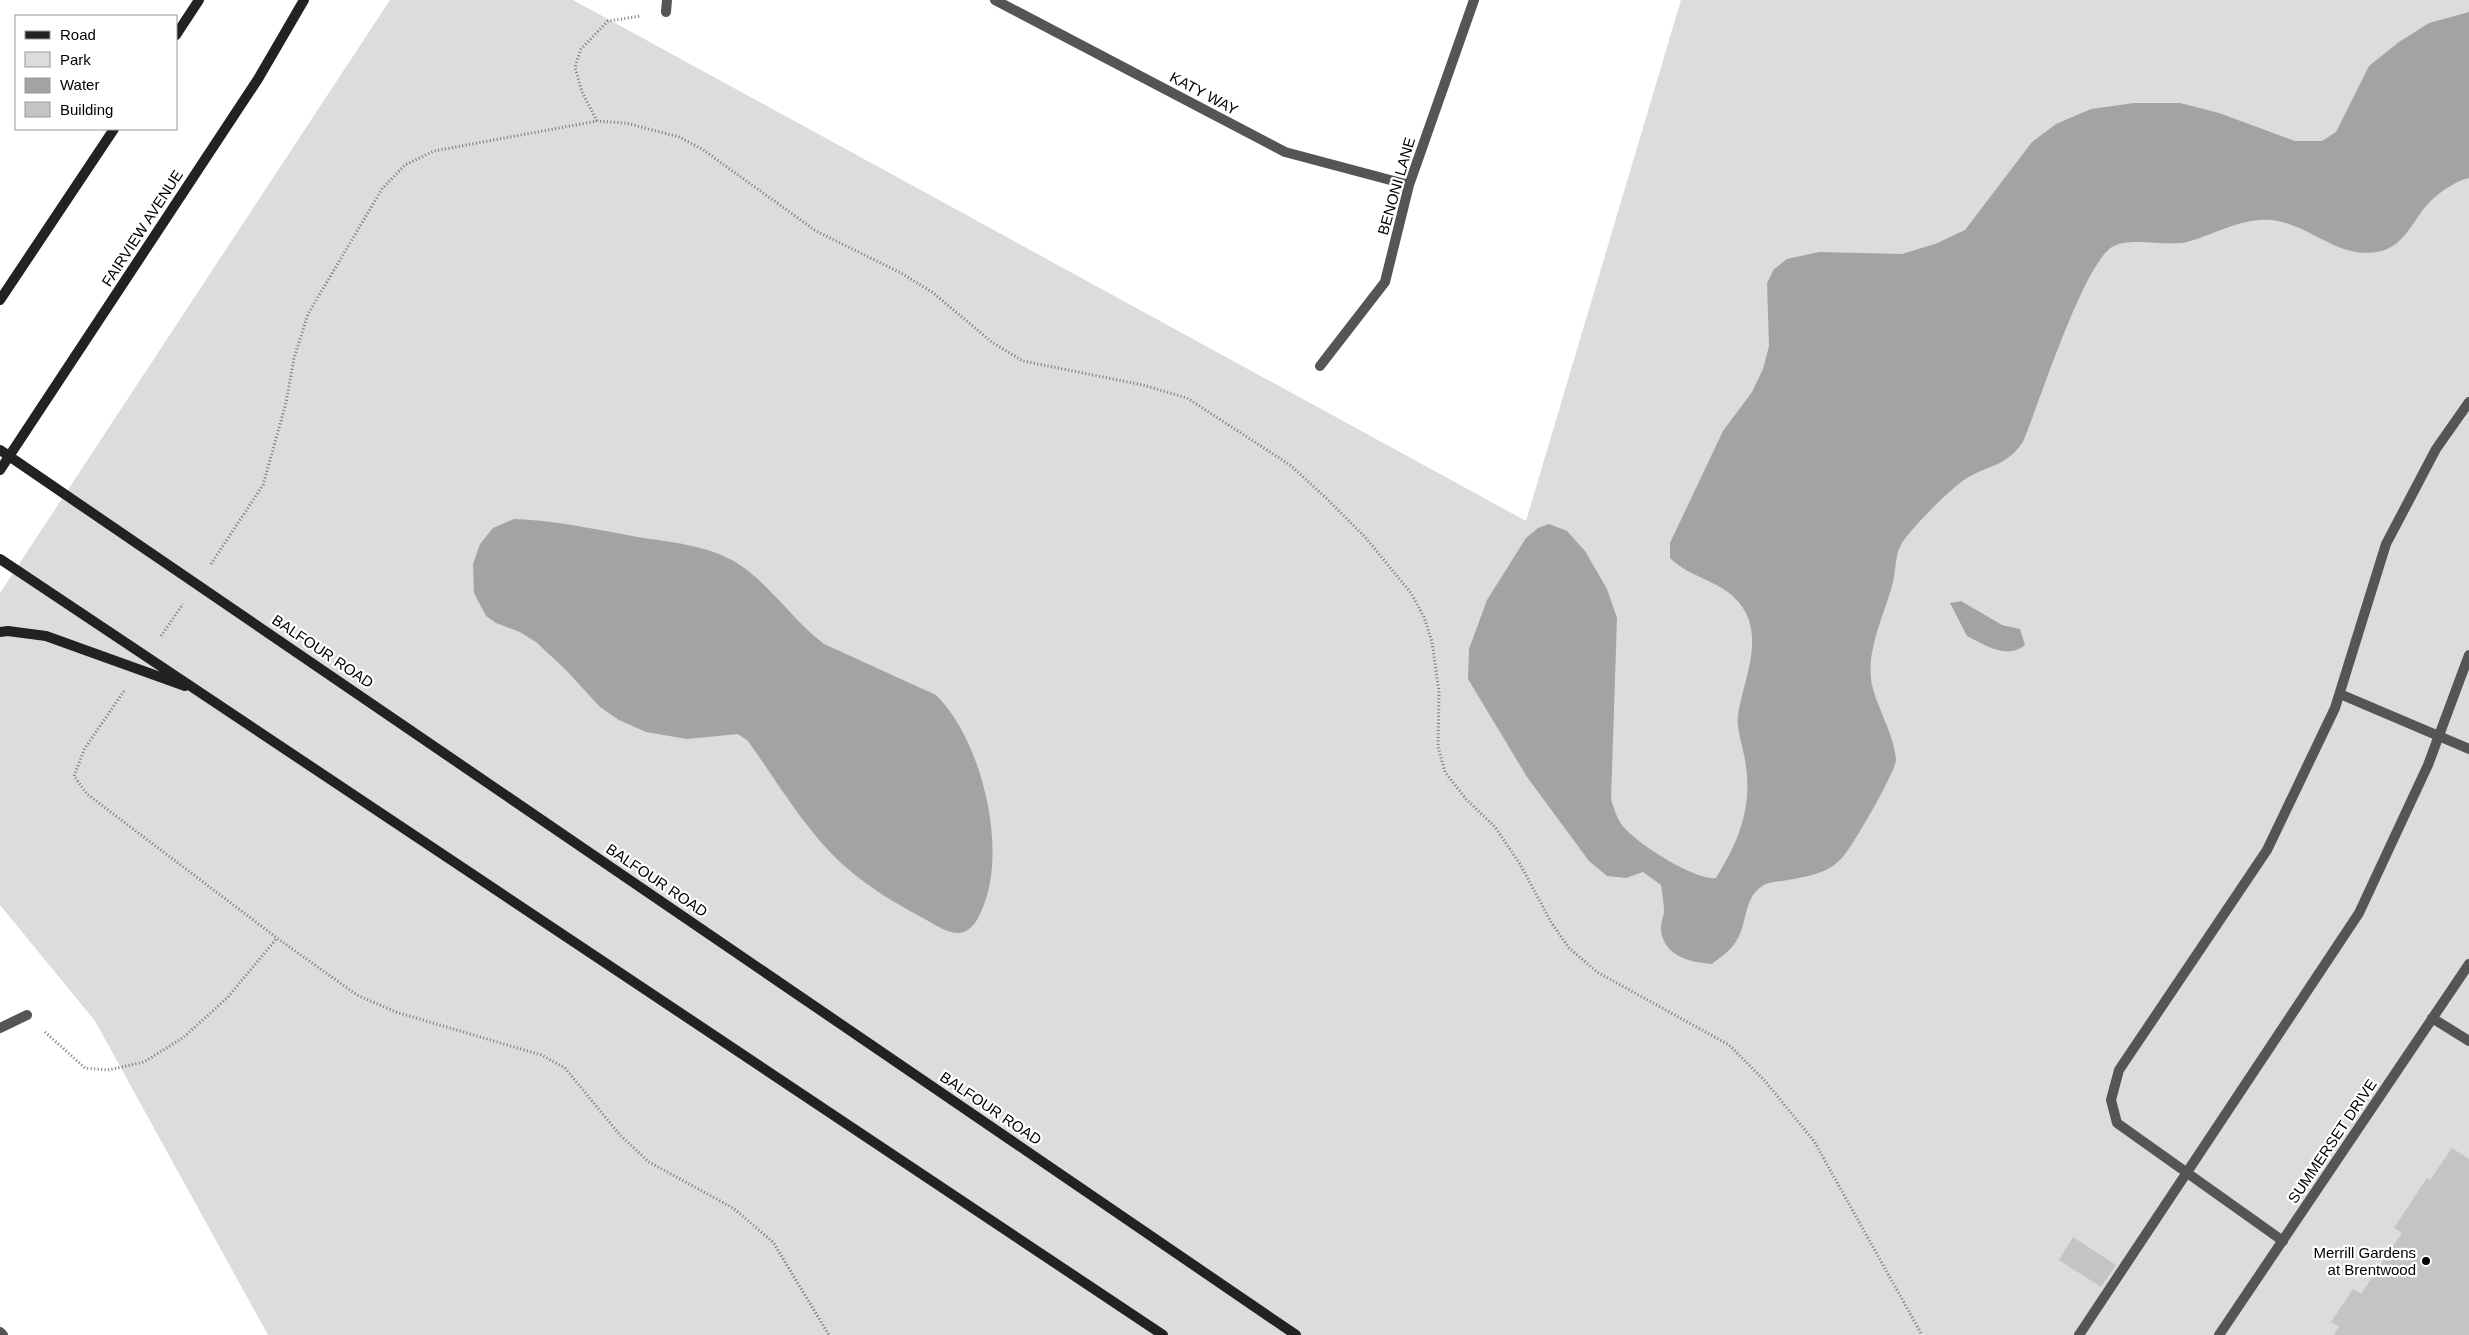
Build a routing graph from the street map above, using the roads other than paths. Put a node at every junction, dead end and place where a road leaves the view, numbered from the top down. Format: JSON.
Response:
{"nodes":[{"id":1,"x":199,"y":0,"type":"edge"},
{"id":2,"x":304,"y":0,"type":"edge"},
{"id":3,"x":667,"y":0,"type":"edge"},
{"id":4,"x":995,"y":0,"type":"edge"},
{"id":5,"x":1474,"y":0,"type":"edge"},
{"id":6,"x":666,"y":12,"type":"road end"},
{"id":7,"x":178,"y":32,"type":"edge"},
{"id":8,"x":113,"y":130,"type":"edge"},
{"id":9,"x":1409,"y":184,"type":"junction"},
{"id":10,"x":0,"y":300,"type":"edge"},
{"id":11,"x":1320,"y":366,"type":"dead end"},
{"id":12,"x":2469,"y":402,"type":"edge"},
{"id":13,"x":0,"y":450,"type":"edge"},
{"id":14,"x":10,"y":456,"type":"junction"},
{"id":15,"x":0,"y":470,"type":"edge"},
{"id":16,"x":0,"y":559,"type":"edge"},
{"id":17,"x":0,"y":632,"type":"edge"},
{"id":18,"x":2469,"y":655,"type":"edge"},
{"id":19,"x":199,"y":692,"type":"junction"},
{"id":20,"x":2340,"y":694,"type":"junction"},
{"id":21,"x":2438,"y":737,"type":"junction"},
{"id":22,"x":2469,"y":749,"type":"edge"},
{"id":23,"x":2468,"y":967,"type":"edge"},
{"id":24,"x":27,"y":1015,"type":"road end"},
{"id":25,"x":2432,"y":1018,"type":"junction"},
{"id":26,"x":0,"y":1028,"type":"edge"},
{"id":27,"x":2469,"y":1041,"type":"edge"},
{"id":28,"x":2187,"y":1174,"type":"junction"},
{"id":29,"x":2283,"y":1241,"type":"junction"},
{"id":30,"x":0,"y":1332,"type":"edge"},
{"id":31,"x":3,"y":1335,"type":"edge"},
{"id":32,"x":1163,"y":1335,"type":"edge"},
{"id":33,"x":1296,"y":1335,"type":"edge"},
{"id":34,"x":2079,"y":1335,"type":"edge"},
{"id":35,"x":2219,"y":1335,"type":"edge"}],
"edges":[{"from":1,"to":7,"type":"main road"},
{"from":2,"to":14,"type":"main road","name":"FAIRVIEW AVENUE"},
{"from":3,"to":6,"type":"street"},
{"from":4,"to":9,"type":"street","name":"KATY WAY"},
{"from":5,"to":9,"type":"street","name":"BENONI LANE"},
{"from":8,"to":10,"type":"main road"},
{"from":9,"to":11,"type":"street","name":"BENONI LANE"},
{"from":12,"to":20,"type":"street"},
{"from":13,"to":14,"type":"main road","name":"BALFOUR ROAD"},
{"from":14,"to":15,"type":"main road","name":"FAIRVIEW AVENUE"},
{"from":14,"to":33,"type":"main road","name":"BALFOUR ROAD"},
{"from":16,"to":19,"type":"main road"},
{"from":17,"to":19,"type":"main road"},
{"from":18,"to":21,"type":"street"},
{"from":19,"to":32,"type":"main road"},
{"from":20,"to":21,"type":"street"},
{"from":20,"to":28,"type":"street"},
{"from":21,"to":22,"type":"street"},
{"from":21,"to":28,"type":"street"},
{"from":23,"to":25,"type":"street","name":"SUMMERSET DRIVE"},
{"from":24,"to":26,"type":"street"},
{"from":25,"to":27,"type":"street"},
{"from":25,"to":29,"type":"street","name":"SUMMERSET DRIVE"},
{"from":28,"to":29,"type":"street"},
{"from":28,"to":34,"type":"street"},
{"from":29,"to":35,"type":"street","name":"SUMMERSET DRIVE"},
{"from":30,"to":31,"type":"street"}]}
